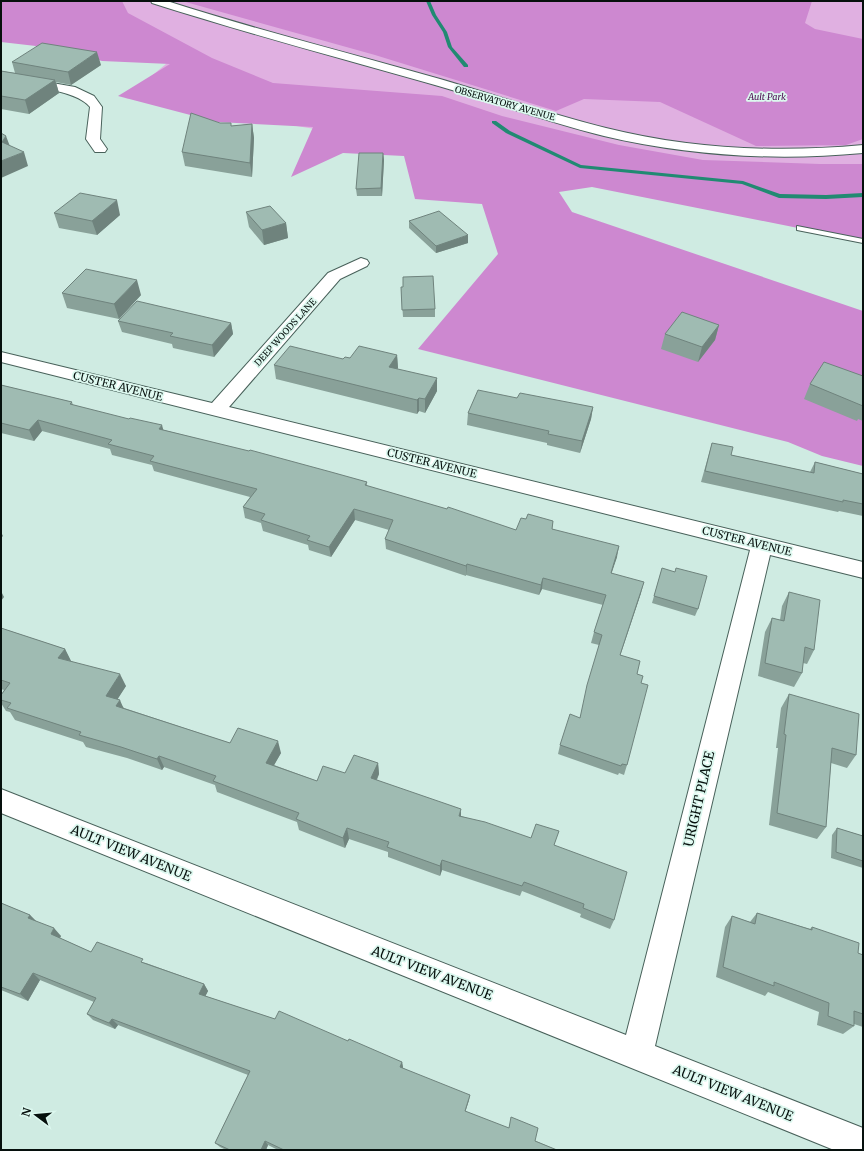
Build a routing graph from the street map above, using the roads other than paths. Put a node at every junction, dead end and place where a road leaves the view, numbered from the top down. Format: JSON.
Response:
{"nodes":[{"id":1,"x":156,"y":1,"type":"edge"},
{"id":2,"x":1,"y":78,"type":"edge"},
{"id":3,"x":100,"y":149,"type":"dead end"},
{"id":4,"x":863,"y":150,"type":"edge"},
{"id":5,"x":800,"y":228,"type":"dead end"},
{"id":6,"x":863,"y":242,"type":"edge"},
{"id":7,"x":361,"y":263,"type":"dead end"},
{"id":8,"x":1,"y":357,"type":"edge"},
{"id":9,"x":216,"y":410,"type":"junction"},
{"id":10,"x":762,"y":545,"type":"junction"},
{"id":11,"x":863,"y":570,"type":"edge"},
{"id":12,"x":1,"y":801,"type":"edge"},
{"id":13,"x":637,"y":1054,"type":"junction"},
{"id":14,"x":863,"y":1145,"type":"edge"}],
"edges":[{"from":1,"to":4,"type":"street","name":"OBSERVATORY AVENUE"},
{"from":2,"to":3,"type":"street"},
{"from":5,"to":6,"type":"lane"},
{"from":7,"to":9,"type":"street","name":"DEEP WOODS LANE"},
{"from":8,"to":9,"type":"street","name":"CUSTER AVENUE"},
{"from":9,"to":10,"type":"street","name":"CUSTER AVENUE"},
{"from":10,"to":11,"type":"street","name":"CUSTER AVENUE"},
{"from":10,"to":13,"type":"street","name":"URIGHT PLACE"},
{"from":12,"to":13,"type":"street","name":"AULT VIEW AVENUE"},
{"from":13,"to":14,"type":"street","name":"AULT VIEW AVENUE"}]}
